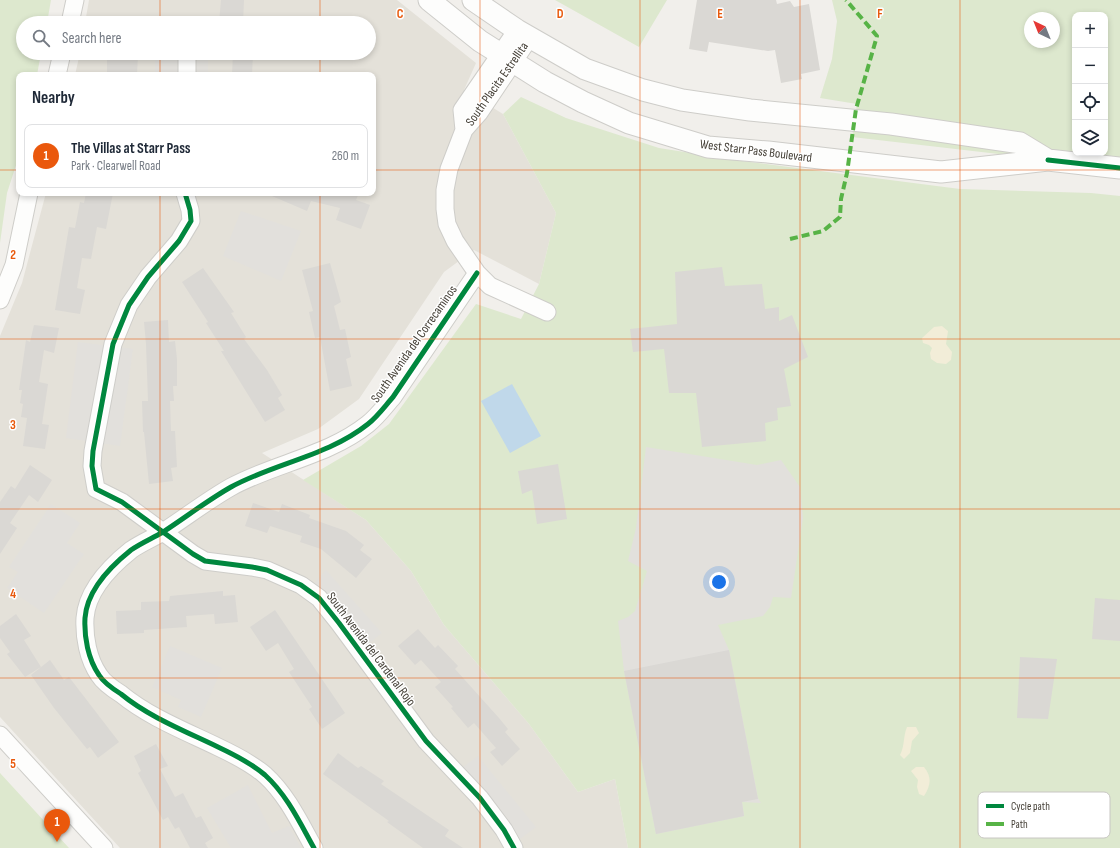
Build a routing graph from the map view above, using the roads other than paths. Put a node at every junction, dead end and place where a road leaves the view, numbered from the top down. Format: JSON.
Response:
{"nodes":[{"id":1,"x":75,"y":0,"type":"edge"},
{"id":2,"x":429,"y":0,"type":"edge"},
{"id":3,"x":473,"y":0,"type":"edge"},
{"id":4,"x":72,"y":16,"type":"edge"},
{"id":5,"x":523,"y":34,"type":"junction"},
{"id":6,"x":507,"y":58,"type":"junction"},
{"id":7,"x":60,"y":60,"type":"edge"},
{"id":8,"x":187,"y":60,"type":"edge"},
{"id":9,"x":58,"y":72,"type":"edge"},
{"id":10,"x":187,"y":72,"type":"edge"},
{"id":11,"x":1048,"y":160,"type":"junction"},
{"id":12,"x":1120,"y":168,"type":"edge"},
{"id":13,"x":28,"y":196,"type":"edge"},
{"id":14,"x":186,"y":196,"type":"edge"},
{"id":15,"x":477,"y":273,"type":"junction"},
{"id":16,"x":0,"y":300,"type":"edge"},
{"id":17,"x":547,"y":312,"type":"dead end"},
{"id":18,"x":163,"y":532,"type":"junction"},
{"id":19,"x":0,"y":735,"type":"edge"},
{"id":20,"x":104,"y":848,"type":"edge"},
{"id":21,"x":314,"y":848,"type":"edge"},
{"id":22,"x":514,"y":848,"type":"edge"}],
"edges":[{"from":1,"to":4,"type":"street"},
{"from":2,"to":6,"type":"street","name":"West Starr Pass Boulevard"},
{"from":3,"to":5,"type":"street","name":"West Starr Pass Boulevard"},
{"from":5,"to":6,"type":"street","name":"South Placita Estrellita"},
{"from":5,"to":11,"type":"street","name":"West Starr Pass Boulevard"},
{"from":6,"to":11,"type":"street","name":"West Starr Pass Boulevard"},
{"from":6,"to":15,"type":"street","name":"South Placita Estrellita"},
{"from":7,"to":9,"type":"street"},
{"from":8,"to":10,"type":"street"},
{"from":11,"to":12,"type":"street","name":"West Starr Pass Boulevard"},
{"from":13,"to":16,"type":"street"},
{"from":14,"to":18,"type":"street","name":"South Avenida del Cardenal Rojo"},
{"from":15,"to":17,"type":"street","name":"South Placita Estrellita"},
{"from":15,"to":18,"type":"street","name":"South Avenida del Correcaminos"},
{"from":18,"to":21,"type":"street","name":"South Avenida del Correcaminos"},
{"from":18,"to":22,"type":"street","name":"South Avenida del Cardenal Rojo"},
{"from":19,"to":20,"type":"street"}]}
